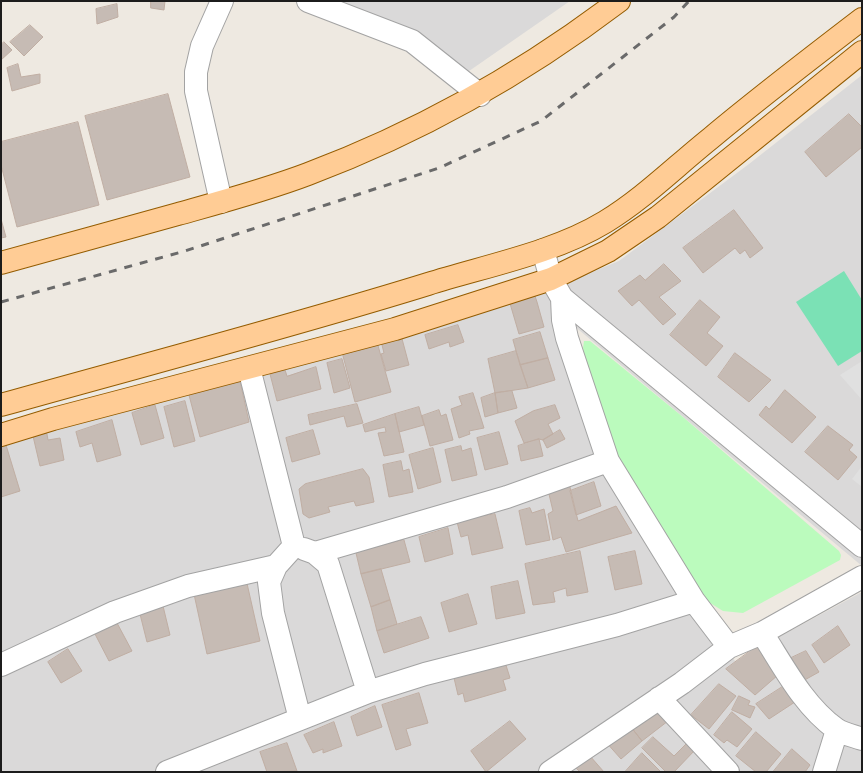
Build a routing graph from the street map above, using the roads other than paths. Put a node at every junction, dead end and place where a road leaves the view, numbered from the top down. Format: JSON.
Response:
{"nodes":[{"id":1,"x":222,"y":1,"type":"edge"},
{"id":2,"x":308,"y":1,"type":"edge"},
{"id":3,"x":619,"y":1,"type":"edge"},
{"id":4,"x":862,"y":19,"type":"edge"},
{"id":5,"x":862,"y":52,"type":"edge"},
{"id":6,"x":480,"y":95,"type":"junction"},
{"id":7,"x":221,"y":202,"type":"junction"},
{"id":8,"x":544,"y":250,"type":"junction"},
{"id":9,"x":1,"y":263,"type":"edge"},
{"id":10,"x":551,"y":280,"type":"junction"},
{"id":11,"x":382,"y":298,"type":"junction"},
{"id":12,"x":562,"y":298,"type":"junction"},
{"id":13,"x":395,"y":329,"type":"junction"},
{"id":14,"x":249,"y":368,"type":"junction"},
{"id":15,"x":46,"y":392,"type":"junction"},
{"id":16,"x":1,"y":405,"type":"edge"},
{"id":17,"x":53,"y":419,"type":"junction"},
{"id":18,"x":1,"y":435,"type":"edge"},
{"id":19,"x":608,"y":460,"type":"junction"},
{"id":20,"x":294,"y":546,"type":"junction"},
{"id":21,"x":862,"y":546,"type":"edge"},
{"id":22,"x":315,"y":553,"type":"junction"},
{"id":23,"x":276,"y":566,"type":"junction"},
{"id":24,"x":862,"y":577,"type":"edge"},
{"id":25,"x":694,"y":601,"type":"junction"},
{"id":26,"x":762,"y":633,"type":"junction"},
{"id":27,"x":729,"y":647,"type":"junction"},
{"id":28,"x":1,"y":664,"type":"edge"},
{"id":29,"x":368,"y":692,"type":"junction"},
{"id":30,"x":659,"y":698,"type":"junction"},
{"id":31,"x":300,"y":719,"type":"junction"},
{"id":32,"x":837,"y":730,"type":"junction"},
{"id":33,"x":862,"y":739,"type":"edge"},
{"id":34,"x":557,"y":770,"type":"edge"},
{"id":35,"x":167,"y":772,"type":"edge"},
{"id":36,"x":728,"y":772,"type":"edge"},
{"id":37,"x":824,"y":772,"type":"edge"}],
"edges":[{"from":1,"to":7,"type":"street"},
{"from":2,"to":6,"type":"street"},
{"from":3,"to":6,"type":"main road"},
{"from":4,"to":8,"type":"main road"},
{"from":5,"to":10,"type":"main road"},
{"from":6,"to":7,"type":"main road"},
{"from":7,"to":9,"type":"main road"},
{"from":8,"to":10,"type":"street"},
{"from":8,"to":11,"type":"main road"},
{"from":10,"to":12,"type":"street"},
{"from":10,"to":13,"type":"main road"},
{"from":11,"to":13,"type":"main road"},
{"from":11,"to":15,"type":"main road"},
{"from":12,"to":19,"type":"street"},
{"from":12,"to":21,"type":"street"},
{"from":13,"to":14,"type":"main road"},
{"from":14,"to":17,"type":"main road"},
{"from":14,"to":20,"type":"street"},
{"from":15,"to":16,"type":"main road"},
{"from":15,"to":17,"type":"main road"},
{"from":17,"to":18,"type":"main road"},
{"from":19,"to":22,"type":"street"},
{"from":19,"to":25,"type":"street"},
{"from":20,"to":22,"type":"street"},
{"from":20,"to":23,"type":"street"},
{"from":22,"to":29,"type":"street"},
{"from":23,"to":28,"type":"street"},
{"from":23,"to":31,"type":"street"},
{"from":24,"to":26,"type":"street"},
{"from":25,"to":27,"type":"street"},
{"from":25,"to":29,"type":"street"},
{"from":26,"to":27,"type":"street"},
{"from":26,"to":32,"type":"street"},
{"from":27,"to":30,"type":"street"},
{"from":29,"to":31,"type":"street"},
{"from":30,"to":34,"type":"street"},
{"from":30,"to":36,"type":"street"},
{"from":31,"to":35,"type":"street"},
{"from":32,"to":33,"type":"street"},
{"from":32,"to":37,"type":"street"}]}
